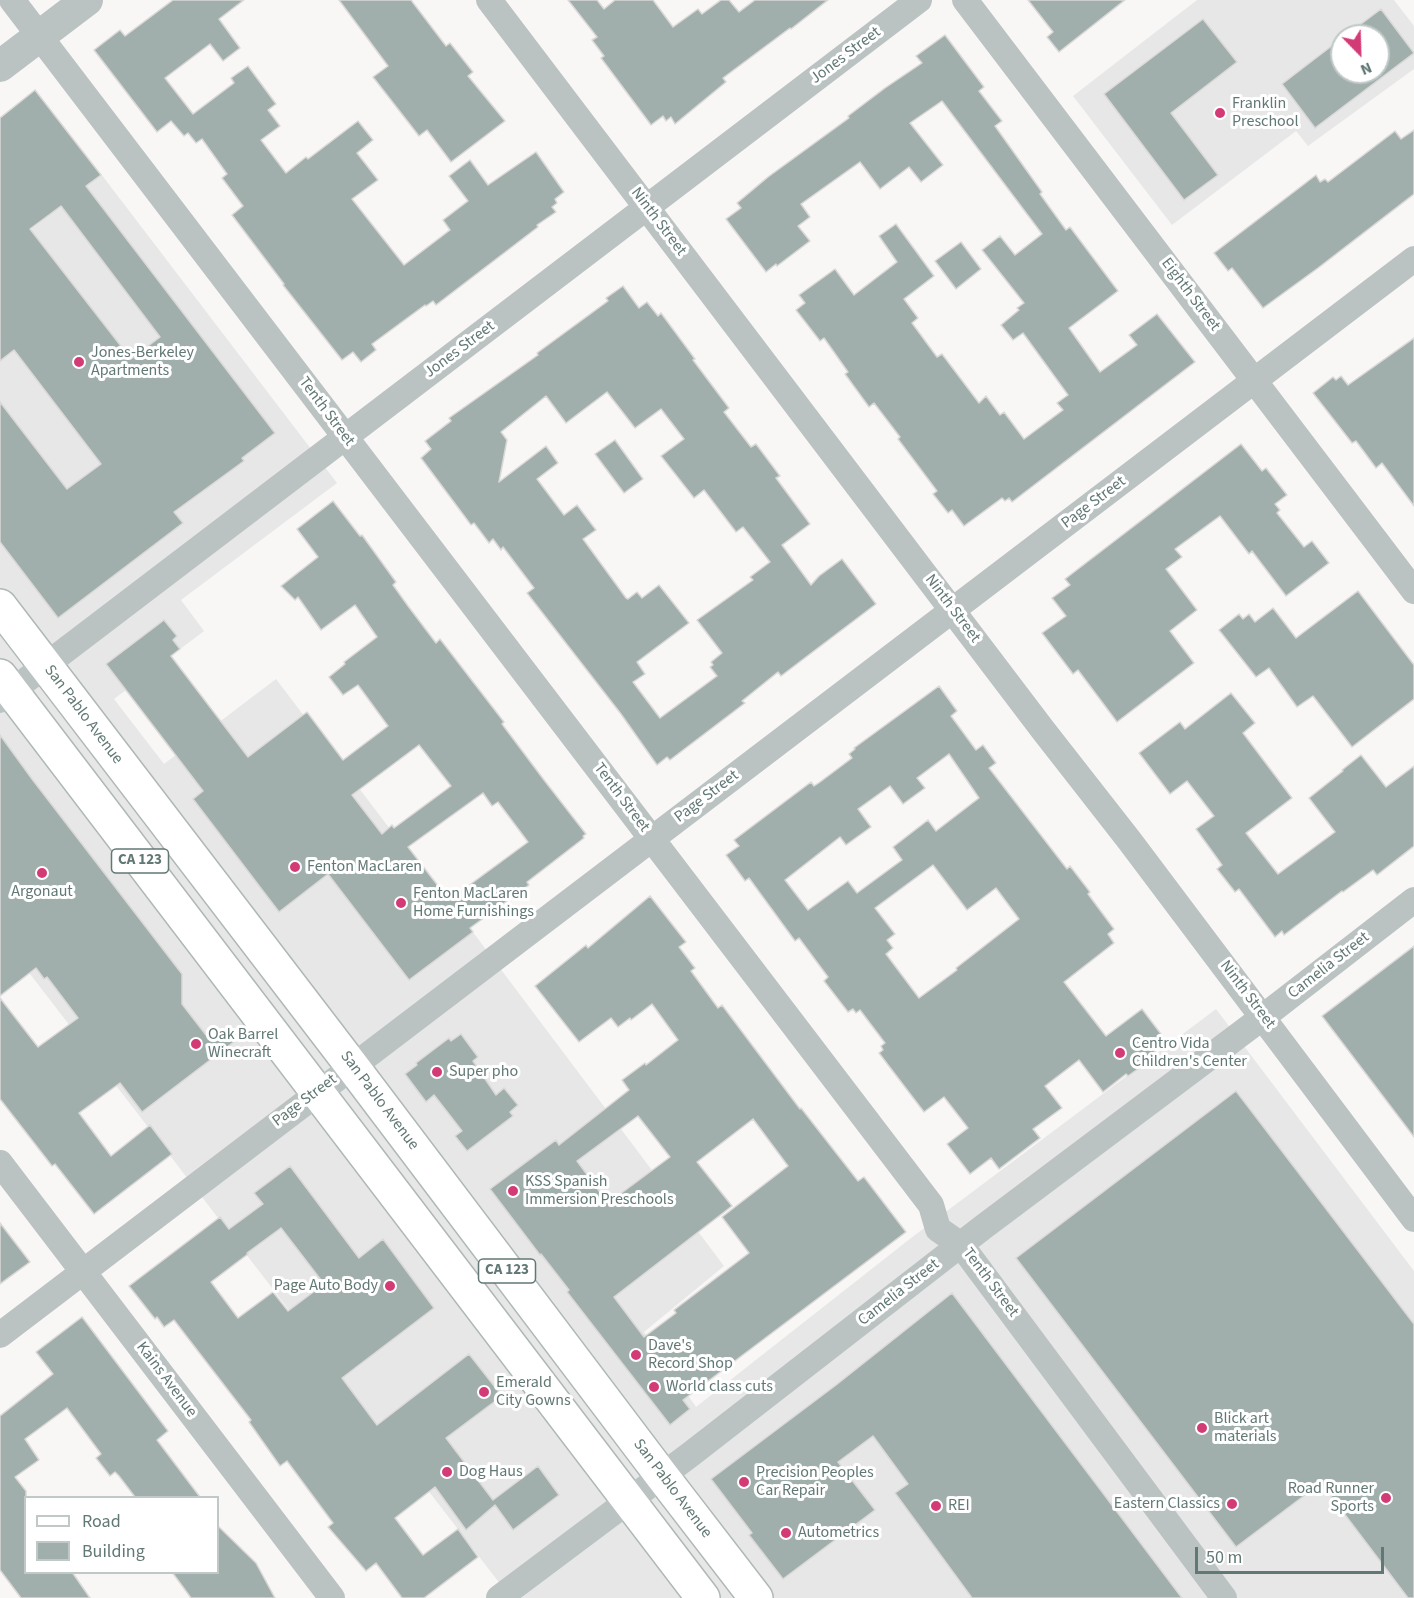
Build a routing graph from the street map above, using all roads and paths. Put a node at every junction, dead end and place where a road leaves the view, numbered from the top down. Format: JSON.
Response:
{"nodes":[{"id":1,"x":12,"y":0,"type":"edge"},
{"id":2,"x":87,"y":0,"type":"edge"},
{"id":3,"x":489,"y":0,"type":"edge"},
{"id":4,"x":920,"y":0,"type":"edge"},
{"id":5,"x":965,"y":0,"type":"edge"},
{"id":6,"x":40,"y":36,"type":"junction"},
{"id":7,"x":0,"y":66,"type":"edge"},
{"id":8,"x":647,"y":208,"type":"junction"},
{"id":9,"x":1414,"y":259,"type":"edge"},
{"id":10,"x":1255,"y":380,"type":"junction"},
{"id":11,"x":346,"y":437,"type":"junction"},
{"id":12,"x":1414,"y":591,"type":"edge"},
{"id":13,"x":0,"y":606,"type":"edge"},
{"id":14,"x":953,"y":610,"type":"junction"},
{"id":15,"x":45,"y":665,"type":"junction"},
{"id":16,"x":4,"y":689,"type":"edge"},
{"id":17,"x":652,"y":840,"type":"junction"},
{"id":18,"x":1414,"y":900,"type":"edge"},
{"id":19,"x":1263,"y":1017,"type":"junction"},
{"id":20,"x":352,"y":1066,"type":"junction"},
{"id":21,"x":318,"y":1092,"type":"junction"},
{"id":22,"x":0,"y":1163,"type":"edge"},
{"id":23,"x":1414,"y":1219,"type":"edge"},
{"id":24,"x":961,"y":1245,"type":"junction"},
{"id":25,"x":84,"y":1272,"type":"junction"},
{"id":26,"x":0,"y":1335,"type":"edge"},
{"id":27,"x":662,"y":1476,"type":"junction"},
{"id":28,"x":629,"y":1500,"type":"junction"},
{"id":29,"x":332,"y":1598,"type":"edge"},
{"id":30,"x":499,"y":1598,"type":"edge"},
{"id":31,"x":703,"y":1598,"type":"edge"},
{"id":32,"x":756,"y":1598,"type":"edge"},
{"id":33,"x":1224,"y":1598,"type":"edge"}],
"edges":[{"from":1,"to":6,"type":"street","name":"Tenth Street"},
{"from":2,"to":6,"type":"street"},
{"from":3,"to":8,"type":"street","name":"Ninth Street"},
{"from":4,"to":8,"type":"street","name":"Jones Street"},
{"from":5,"to":10,"type":"street","name":"Eighth Street"},
{"from":6,"to":7,"type":"street"},
{"from":6,"to":11,"type":"street","name":"Tenth Street"},
{"from":8,"to":11,"type":"street","name":"Jones Street"},
{"from":8,"to":14,"type":"street","name":"Ninth Street"},
{"from":9,"to":10,"type":"street","name":"Page Street"},
{"from":10,"to":12,"type":"street","name":"Eighth Street"},
{"from":10,"to":14,"type":"street","name":"Page Street"},
{"from":11,"to":15,"type":"street","name":"Jones Street"},
{"from":11,"to":17,"type":"street","name":"Tenth Street"},
{"from":13,"to":15,"type":"main road","name":"San Pablo Avenue","number":"CA 123"},
{"from":14,"to":17,"type":"street","name":"Page Street"},
{"from":14,"to":19,"type":"street","name":"Ninth Street"},
{"from":15,"to":16,"type":"street","name":"Jones Street"},
{"from":15,"to":20,"type":"main road","name":"San Pablo Avenue","number":"CA 123"},
{"from":16,"to":21,"type":"main road","number":"CA 123"},
{"from":17,"to":20,"type":"street","name":"Page Street"},
{"from":17,"to":24,"type":"street","name":"Tenth Street"},
{"from":18,"to":19,"type":"street","name":"Camelia Street"},
{"from":19,"to":23,"type":"street","name":"Ninth Street"},
{"from":19,"to":24,"type":"street","name":"Camelia Street"},
{"from":20,"to":21,"type":"street","name":"Page Street"},
{"from":20,"to":27,"type":"main road","name":"San Pablo Avenue","number":"CA 123"},
{"from":21,"to":25,"type":"street","name":"Page Street"},
{"from":21,"to":28,"type":"main road","number":"CA 123"},
{"from":22,"to":25,"type":"street","name":"Kains Avenue"},
{"from":24,"to":27,"type":"street","name":"Camelia Street"},
{"from":24,"to":33,"type":"street","name":"Tenth Street"},
{"from":25,"to":26,"type":"street","name":"Page Street"},
{"from":25,"to":29,"type":"street","name":"Kains Avenue"},
{"from":27,"to":28,"type":"street","name":"Camelia Street"},
{"from":27,"to":32,"type":"main road","name":"San Pablo Avenue","number":"CA 123"},
{"from":28,"to":30,"type":"street","name":"Camelia Street"},
{"from":28,"to":31,"type":"main road","number":"CA 123"}]}
